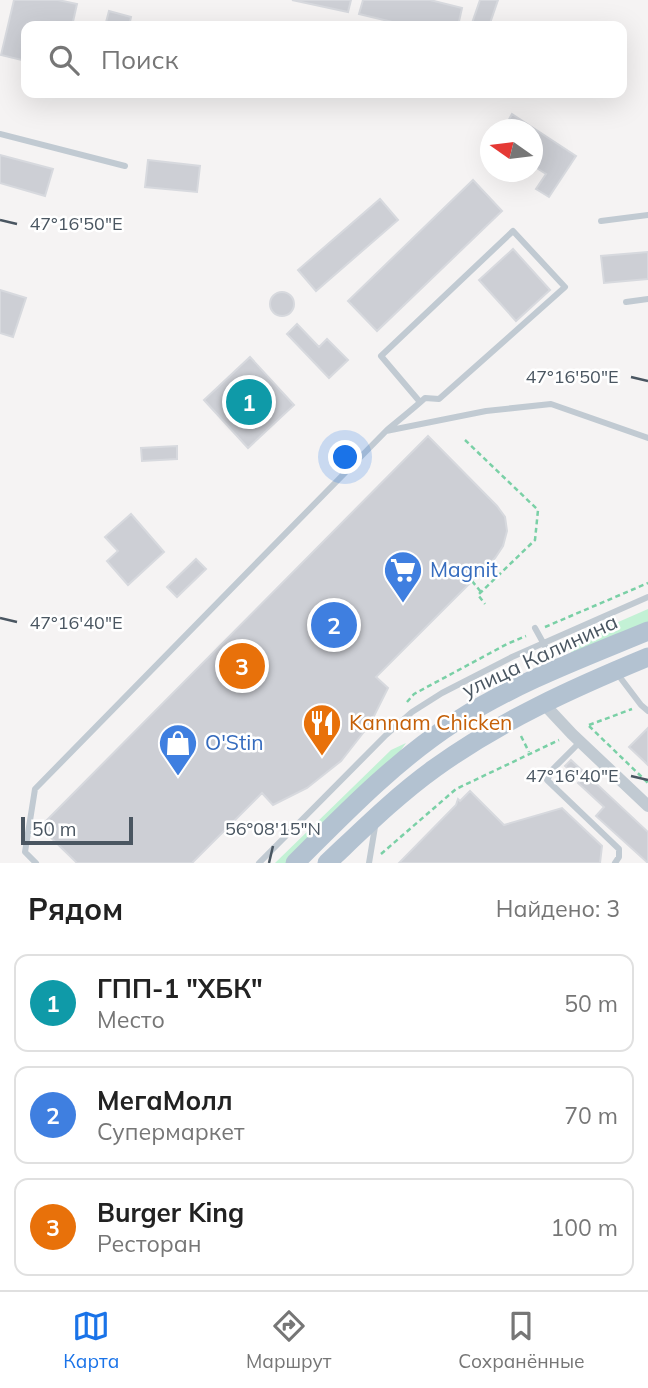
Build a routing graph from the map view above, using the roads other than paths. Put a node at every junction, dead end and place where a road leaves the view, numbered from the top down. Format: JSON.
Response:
{"nodes":[{"id":1,"x":0,"y":134,"type":"edge"},
{"id":2,"x":125,"y":166,"type":"dead end"},
{"id":3,"x":648,"y":215,"type":"edge"},
{"id":4,"x":601,"y":220,"type":"dead end"},
{"id":5,"x":648,"y":299,"type":"edge"},
{"id":6,"x":626,"y":302,"type":"dead end"},
{"id":7,"x":420,"y":402,"type":"junction"},
{"id":8,"x":386,"y":430,"type":"junction"},
{"id":9,"x":648,"y":438,"type":"edge"},
{"id":10,"x":648,"y":597,"type":"edge"},
{"id":11,"x":535,"y":628,"type":"dead end"},
{"id":12,"x":648,"y":631,"type":"edge"},
{"id":13,"x":544,"y":642,"type":"junction"},
{"id":14,"x":648,"y":657,"type":"edge"},
{"id":15,"x":558,"y":669,"type":"junction"},
{"id":16,"x":615,"y":671,"type":"junction"},
{"id":17,"x":543,"y":703,"type":"junction"},
{"id":18,"x":648,"y":711,"type":"edge"},
{"id":19,"x":580,"y":742,"type":"junction"},
{"id":20,"x":648,"y":806,"type":"edge"},
{"id":21,"x":376,"y":816,"type":"junction"},
{"id":22,"x":372,"y":861,"type":"edge"},
{"id":23,"x":36,"y":863,"type":"edge"},
{"id":24,"x":259,"y":863,"type":"edge"},
{"id":25,"x":295,"y":863,"type":"edge"},
{"id":26,"x":327,"y":863,"type":"edge"},
{"id":27,"x":335,"y":863,"type":"edge"},
{"id":28,"x":615,"y":863,"type":"edge"}],
"edges":[{"from":1,"to":2,"type":"lane"},
{"from":3,"to":4,"type":"lane"},
{"from":5,"to":6,"type":"lane"},
{"from":7,"to":7,"type":"lane"},
{"from":7,"to":8,"type":"lane"},
{"from":8,"to":9,"type":"lane"},
{"from":8,"to":23,"type":"lane"},
{"from":10,"to":13,"type":"lane"},
{"from":11,"to":13,"type":"lane"},
{"from":12,"to":15,"type":"main road","name":"улица Калинина"},
{"from":13,"to":15,"type":"lane"},
{"from":13,"to":24,"type":"lane"},
{"from":14,"to":16,"type":"main road","name":"улица Калинина"},
{"from":15,"to":25,"type":"main road","name":"улица Калинина"},
{"from":16,"to":17,"type":"main road","name":"улица Калинина"},
{"from":16,"to":18,"type":"lane"},
{"from":17,"to":19,"type":"street"},
{"from":17,"to":21,"type":"main road","name":"улица Калинина"},
{"from":19,"to":20,"type":"street"},
{"from":19,"to":28,"type":"lane"},
{"from":21,"to":22,"type":"lane"},
{"from":21,"to":26,"type":"main road","name":"улица Калинина"},
{"from":26,"to":27,"type":"lane"}]}
